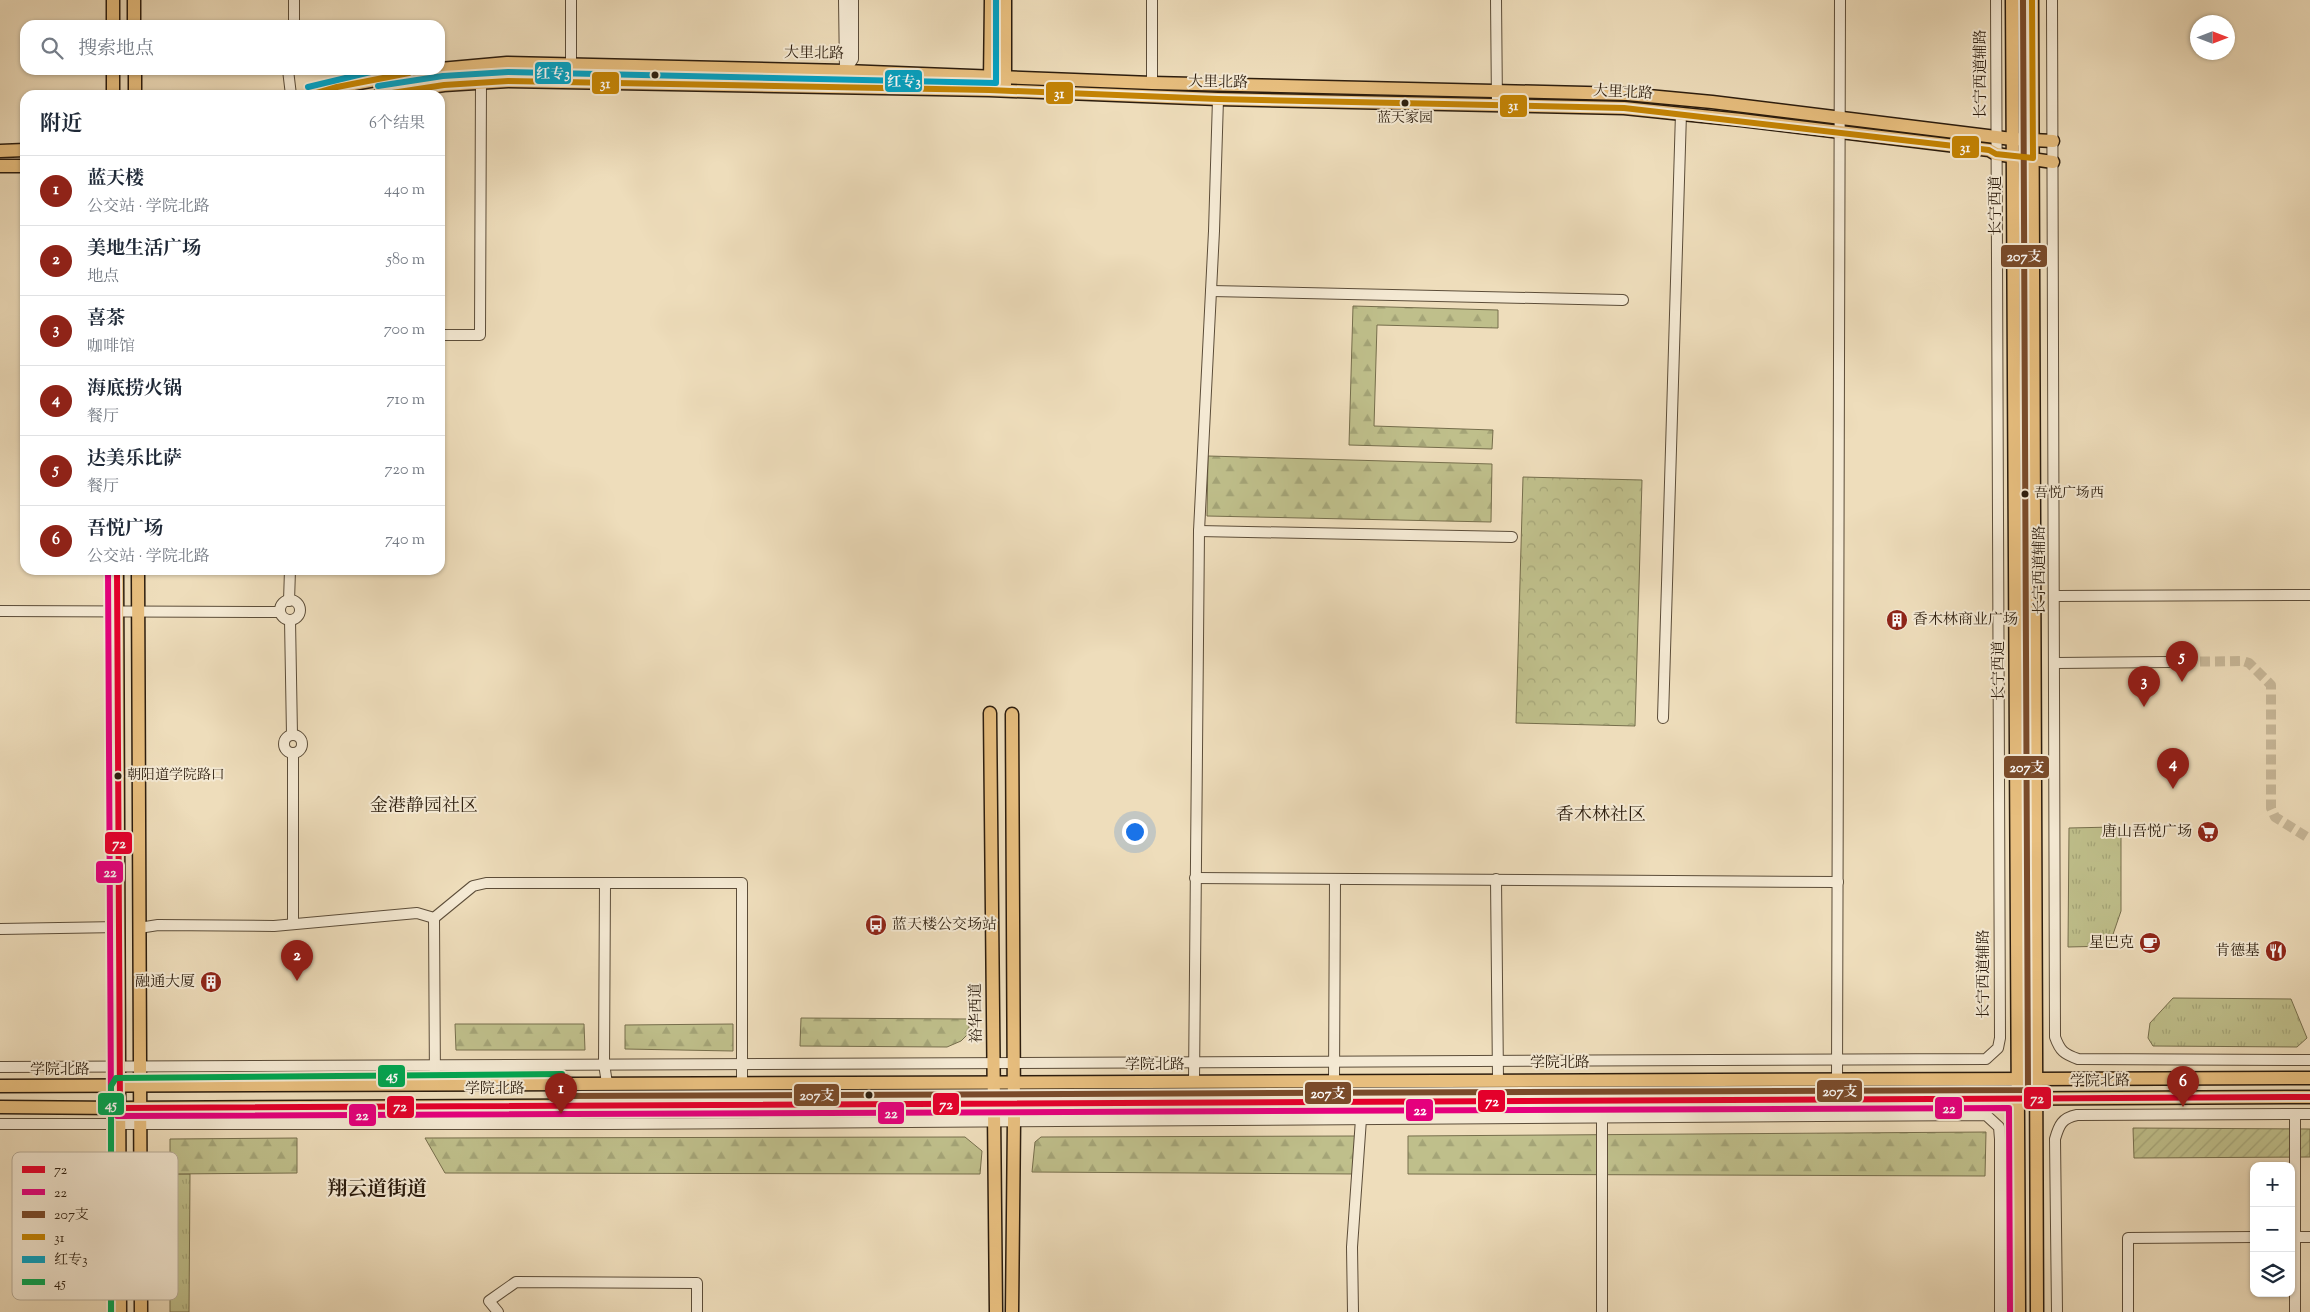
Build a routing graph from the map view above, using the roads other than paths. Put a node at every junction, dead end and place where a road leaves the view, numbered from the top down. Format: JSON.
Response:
{"nodes":[{"id":1,"x":113,"y":0,"type":"edge"},
{"id":2,"x":134,"y":0,"type":"edge"},
{"id":3,"x":288,"y":0,"type":"edge"},
{"id":4,"x":294,"y":0,"type":"edge"},
{"id":5,"x":571,"y":0,"type":"edge"},
{"id":6,"x":844,"y":0,"type":"edge"},
{"id":7,"x":852,"y":0,"type":"edge"},
{"id":8,"x":991,"y":0,"type":"edge"},
{"id":9,"x":1005,"y":0,"type":"edge"},
{"id":10,"x":1152,"y":0,"type":"edge"},
{"id":11,"x":1496,"y":0,"type":"edge"},
{"id":12,"x":1840,"y":0,"type":"edge"},
{"id":13,"x":1996,"y":0,"type":"edge"},
{"id":14,"x":2012,"y":0,"type":"edge"},
{"id":15,"x":2032,"y":0,"type":"edge"},
{"id":16,"x":2052,"y":0,"type":"edge"},
{"id":17,"x":113,"y":20,"type":"edge"},
{"id":18,"x":134,"y":20,"type":"edge"},
{"id":19,"x":288,"y":20,"type":"edge"},
{"id":20,"x":294,"y":20,"type":"edge"},
{"id":21,"x":571,"y":65,"type":"junction"},
{"id":22,"x":445,"y":68,"type":"edge"},
{"id":23,"x":845,"y":71,"type":"junction"},
{"id":24,"x":113,"y":75,"type":"edge"},
{"id":25,"x":134,"y":75,"type":"edge"},
{"id":26,"x":289,"y":75,"type":"edge"},
{"id":27,"x":294,"y":75,"type":"edge"},
{"id":28,"x":403,"y":75,"type":"edge"},
{"id":29,"x":991,"y":76,"type":"junction"},
{"id":30,"x":1005,"y":78,"type":"junction"},
{"id":31,"x":481,"y":81,"type":"junction"},
{"id":32,"x":1152,"y":83,"type":"junction"},
{"id":33,"x":114,"y":90,"type":"edge"},
{"id":34,"x":135,"y":90,"type":"edge"},
{"id":35,"x":291,"y":90,"type":"edge"},
{"id":36,"x":292,"y":90,"type":"edge"},
{"id":37,"x":327,"y":90,"type":"edge"},
{"id":38,"x":415,"y":90,"type":"edge"},
{"id":39,"x":989,"y":90,"type":"junction"},
{"id":40,"x":1498,"y":91,"type":"junction"},
{"id":41,"x":1006,"y":92,"type":"junction"},
{"id":42,"x":1218,"y":100,"type":"junction"},
{"id":43,"x":1497,"y":105,"type":"junction"},
{"id":44,"x":1681,"y":113,"type":"junction"},
{"id":45,"x":1840,"y":118,"type":"junction"},
{"id":46,"x":1840,"y":134,"type":"junction"},
{"id":47,"x":1996,"y":136,"type":"junction"},
{"id":48,"x":2012,"y":139,"type":"junction"},
{"id":49,"x":2032,"y":140,"type":"junction"},
{"id":50,"x":2053,"y":141,"type":"junction"},
{"id":51,"x":20,"y":150,"type":"edge"},
{"id":52,"x":0,"y":151,"type":"edge"},
{"id":53,"x":1996,"y":154,"type":"junction"},
{"id":54,"x":2012,"y":155,"type":"junction"},
{"id":55,"x":2033,"y":158,"type":"junction"},
{"id":56,"x":2053,"y":162,"type":"junction"},
{"id":57,"x":0,"y":166,"type":"edge"},
{"id":58,"x":20,"y":166,"type":"edge"},
{"id":59,"x":1211,"y":290,"type":"junction"},
{"id":60,"x":1623,"y":300,"type":"dead end"},
{"id":61,"x":445,"y":335,"type":"edge"},
{"id":62,"x":1199,"y":531,"type":"junction"},
{"id":63,"x":1512,"y":538,"type":"dead end"},
{"id":64,"x":116,"y":575,"type":"edge"},
{"id":65,"x":138,"y":575,"type":"edge"},
{"id":66,"x":290,"y":575,"type":"edge"},
{"id":67,"x":2310,"y":595,"type":"edge"},
{"id":68,"x":2056,"y":596,"type":"junction"},
{"id":69,"x":290,"y":601,"type":"junction"},
{"id":70,"x":0,"y":611,"type":"edge"},
{"id":71,"x":117,"y":611,"type":"junction"},
{"id":72,"x":138,"y":612,"type":"junction"},
{"id":73,"x":280,"y":612,"type":"junction"},
{"id":74,"x":290,"y":620,"type":"junction"},
{"id":75,"x":2170,"y":662,"type":"tunnel mouth"},
{"id":76,"x":2055,"y":663,"type":"junction"},
{"id":77,"x":990,"y":713,"type":"dead end"},
{"id":78,"x":1012,"y":714,"type":"dead end"},
{"id":79,"x":1663,"y":718,"type":"dead end"},
{"id":80,"x":1195,"y":878,"type":"junction"},
{"id":81,"x":1335,"y":879,"type":"junction"},
{"id":82,"x":1496,"y":879,"type":"junction"},
{"id":83,"x":1838,"y":882,"type":"junction"},
{"id":84,"x":605,"y":883,"type":"junction"},
{"id":85,"x":434,"y":918,"type":"junction"},
{"id":86,"x":293,"y":922,"type":"junction"},
{"id":87,"x":0,"y":924,"type":"edge"},
{"id":88,"x":118,"y":925,"type":"junction"},
{"id":89,"x":139,"y":928,"type":"junction"},
{"id":90,"x":0,"y":929,"type":"edge"},
{"id":91,"x":2310,"y":1060,"type":"edge"},
{"id":92,"x":1837,"y":1061,"type":"junction"},
{"id":93,"x":740,"y":1062,"type":"junction"},
{"id":94,"x":994,"y":1062,"type":"junction"},
{"id":95,"x":1014,"y":1062,"type":"junction"},
{"id":96,"x":1194,"y":1062,"type":"junction"},
{"id":97,"x":1334,"y":1062,"type":"junction"},
{"id":98,"x":1498,"y":1062,"type":"junction"},
{"id":99,"x":604,"y":1064,"type":"junction"},
{"id":100,"x":435,"y":1065,"type":"junction"},
{"id":101,"x":119,"y":1066,"type":"junction"},
{"id":102,"x":140,"y":1066,"type":"junction"},
{"id":103,"x":0,"y":1067,"type":"edge"},
{"id":104,"x":2018,"y":1078,"type":"junction"},
{"id":105,"x":2037,"y":1078,"type":"junction"},
{"id":106,"x":2310,"y":1078,"type":"edge"},
{"id":107,"x":1837,"y":1079,"type":"junction"},
{"id":108,"x":1498,"y":1080,"type":"junction"},
{"id":109,"x":1194,"y":1081,"type":"junction"},
{"id":110,"x":1334,"y":1081,"type":"junction"},
{"id":111,"x":742,"y":1082,"type":"junction"},
{"id":112,"x":994,"y":1082,"type":"junction"},
{"id":113,"x":1014,"y":1082,"type":"junction"},
{"id":114,"x":608,"y":1083,"type":"junction"},
{"id":115,"x":435,"y":1084,"type":"junction"},
{"id":116,"x":0,"y":1086,"type":"edge"},
{"id":117,"x":120,"y":1086,"type":"junction"},
{"id":118,"x":140,"y":1087,"type":"junction"},
{"id":119,"x":2310,"y":1097,"type":"edge"},
{"id":120,"x":2018,"y":1099,"type":"junction"},
{"id":121,"x":2037,"y":1099,"type":"junction"},
{"id":122,"x":1498,"y":1101,"type":"junction"},
{"id":123,"x":994,"y":1102,"type":"junction"},
{"id":124,"x":1014,"y":1102,"type":"junction"},
{"id":125,"x":607,"y":1105,"type":"junction"},
{"id":126,"x":0,"y":1107,"type":"edge"},
{"id":127,"x":120,"y":1108,"type":"junction"},
{"id":128,"x":140,"y":1108,"type":"junction"},
{"id":129,"x":2295,"y":1114,"type":"junction"},
{"id":130,"x":2310,"y":1114,"type":"edge"},
{"id":131,"x":1602,"y":1118,"type":"junction"},
{"id":132,"x":1498,"y":1119,"type":"junction"},
{"id":133,"x":1014,"y":1120,"type":"junction"},
{"id":134,"x":1361,"y":1120,"type":"junction"},
{"id":135,"x":994,"y":1121,"type":"junction"},
{"id":136,"x":140,"y":1123,"type":"junction"},
{"id":137,"x":0,"y":1124,"type":"edge"},
{"id":138,"x":120,"y":1124,"type":"junction"},
{"id":139,"x":609,"y":1124,"type":"junction"},
{"id":140,"x":120,"y":1152,"type":"edge"},
{"id":141,"x":140,"y":1152,"type":"edge"},
{"id":142,"x":2293,"y":1207,"type":"edge"},
{"id":143,"x":2250,"y":1237,"type":"edge"},
{"id":144,"x":2295,"y":1237,"type":"edge"},
{"id":145,"x":2310,"y":1237,"type":"edge"},
{"id":146,"x":2293,"y":1252,"type":"edge"},
{"id":147,"x":498,"y":1312,"type":"edge"},
{"id":148,"x":697,"y":1312,"type":"edge"},
{"id":149,"x":996,"y":1312,"type":"edge"},
{"id":150,"x":1012,"y":1312,"type":"edge"},
{"id":151,"x":1353,"y":1312,"type":"edge"},
{"id":152,"x":1602,"y":1312,"type":"edge"},
{"id":153,"x":2000,"y":1312,"type":"edge"},
{"id":154,"x":2019,"y":1312,"type":"edge"},
{"id":155,"x":2037,"y":1312,"type":"edge"},
{"id":156,"x":2057,"y":1312,"type":"edge"},
{"id":157,"x":2128,"y":1312,"type":"edge"},
{"id":158,"x":2295,"y":1312,"type":"edge"}],
"edges":[{"from":1,"to":17,"type":"main road"},
{"from":2,"to":18,"type":"main road"},
{"from":3,"to":19,"type":"street"},
{"from":4,"to":20,"type":"street"},
{"from":5,"to":21,"type":"street"},
{"from":6,"to":23,"type":"street"},
{"from":7,"to":23,"type":"street"},
{"from":8,"to":29,"type":"main road"},
{"from":9,"to":30,"type":"main road"},
{"from":10,"to":32,"type":"street"},
{"from":11,"to":40,"type":"street"},
{"from":12,"to":45,"type":"street"},
{"from":13,"to":47,"type":"street","name":"长宁西道辅路"},
{"from":14,"to":48,"type":"main road","name":"长宁西道"},
{"from":15,"to":49,"type":"main road"},
{"from":16,"to":50,"type":"street","name":"长宁西道辅路"},
{"from":21,"to":22,"type":"main road","name":"大里北路"},
{"from":21,"to":23,"type":"main road","name":"大里北路"},
{"from":23,"to":29,"type":"main road","name":"大里北路"},
{"from":24,"to":33,"type":"main road"},
{"from":25,"to":34,"type":"main road"},
{"from":26,"to":35,"type":"street"},
{"from":27,"to":36,"type":"street"},
{"from":28,"to":37,"type":"main road"},
{"from":29,"to":30,"type":"main road","name":"大里北路"},
{"from":29,"to":39,"type":"main road"},
{"from":30,"to":32,"type":"main road","name":"大里北路"},
{"from":30,"to":41,"type":"main road"},
{"from":31,"to":38,"type":"main road","name":"大里北路"},
{"from":31,"to":39,"type":"main road","name":"大里北路"},
{"from":31,"to":61,"type":"street"},
{"from":32,"to":40,"type":"main road","name":"大里北路"},
{"from":39,"to":41,"type":"main road","name":"大里北路"},
{"from":40,"to":43,"type":"street"},
{"from":40,"to":45,"type":"main road","name":"大里北路"},
{"from":41,"to":42,"type":"main road","name":"大里北路"},
{"from":42,"to":43,"type":"main road","name":"大里北路"},
{"from":42,"to":59,"type":"street"},
{"from":43,"to":44,"type":"main road","name":"大里北路"},
{"from":44,"to":46,"type":"main road","name":"大里北路"},
{"from":44,"to":79,"type":"street"},
{"from":45,"to":46,"type":"street"},
{"from":45,"to":47,"type":"main road","name":"大里北路"},
{"from":46,"to":53,"type":"main road","name":"大里北路"},
{"from":46,"to":83,"type":"street"},
{"from":47,"to":48,"type":"main road","name":"大里北路"},
{"from":47,"to":53,"type":"street","name":"长宁西道辅路"},
{"from":48,"to":49,"type":"main road","name":"大里北路"},
{"from":48,"to":54,"type":"main road","name":"长宁西道"},
{"from":49,"to":50,"type":"main road","name":"大里北路"},
{"from":49,"to":55,"type":"main road"},
{"from":50,"to":56,"type":"street","name":"长宁西道辅路"},
{"from":51,"to":52,"type":"main road"},
{"from":53,"to":54,"type":"main road","name":"大里北路"},
{"from":53,"to":92,"type":"street","name":"长宁西道辅路"},
{"from":54,"to":55,"type":"main road","name":"大里北路"},
{"from":54,"to":104,"type":"main road","name":"长宁西道"},
{"from":55,"to":56,"type":"main road","name":"大里北路"},
{"from":55,"to":105,"type":"main road"},
{"from":56,"to":68,"type":"street","name":"长宁西道辅路"},
{"from":57,"to":58,"type":"main road"},
{"from":59,"to":60,"type":"street"},
{"from":59,"to":62,"type":"street"},
{"from":62,"to":63,"type":"street"},
{"from":62,"to":80,"type":"street"},
{"from":64,"to":71,"type":"main road"},
{"from":65,"to":72,"type":"main road"},
{"from":66,"to":69,"type":"street"},
{"from":67,"to":68,"type":"street"},
{"from":68,"to":76,"type":"street","name":"长宁西道辅路"},
{"from":69,"to":73,"type":"street"},
{"from":69,"to":74,"type":"street"},
{"from":70,"to":71,"type":"street"},
{"from":71,"to":72,"type":"street"},
{"from":71,"to":88,"type":"main road"},
{"from":72,"to":73,"type":"street"},
{"from":72,"to":89,"type":"main road"},
{"from":73,"to":74,"type":"street"},
{"from":74,"to":86,"type":"street"},
{"from":75,"to":76,"type":"street"},
{"from":76,"to":91,"type":"street","name":"长宁西道辅路"},
{"from":77,"to":94,"type":"main road","name":"裕华西道"},
{"from":78,"to":95,"type":"main road"},
{"from":80,"to":81,"type":"street"},
{"from":80,"to":96,"type":"street"},
{"from":81,"to":82,"type":"street"},
{"from":81,"to":97,"type":"street"},
{"from":82,"to":83,"type":"street"},
{"from":82,"to":98,"type":"street"},
{"from":83,"to":92,"type":"street"},
{"from":84,"to":85,"type":"street"},
{"from":84,"to":93,"type":"street"},
{"from":84,"to":99,"type":"street"},
{"from":85,"to":86,"type":"street"},
{"from":85,"to":100,"type":"street"},
{"from":86,"to":89,"type":"street"},
{"from":87,"to":88,"type":"street"},
{"from":88,"to":90,"type":"street"},
{"from":88,"to":101,"type":"main road"},
{"from":89,"to":102,"type":"main road"},
{"from":92,"to":98,"type":"street"},
{"from":92,"to":107,"type":"street"},
{"from":93,"to":94,"type":"street"},
{"from":93,"to":99,"type":"street"},
{"from":93,"to":111,"type":"street"},
{"from":94,"to":95,"type":"street"},
{"from":94,"to":112,"type":"main road","name":"裕华西道"},
{"from":95,"to":96,"type":"street"},
{"from":95,"to":113,"type":"main road"},
{"from":96,"to":97,"type":"street"},
{"from":96,"to":109,"type":"street"},
{"from":97,"to":98,"type":"street"},
{"from":97,"to":110,"type":"street"},
{"from":98,"to":108,"type":"street"},
{"from":99,"to":100,"type":"street"},
{"from":99,"to":114,"type":"street"},
{"from":100,"to":102,"type":"street"},
{"from":100,"to":115,"type":"street"},
{"from":101,"to":102,"type":"street"},
{"from":101,"to":103,"type":"street"},
{"from":101,"to":117,"type":"main road"},
{"from":102,"to":118,"type":"main road"},
{"from":104,"to":105,"type":"main road","name":"学院北路"},
{"from":104,"to":107,"type":"main road","name":"学院北路"},
{"from":104,"to":120,"type":"main road","name":"长宁西道"},
{"from":105,"to":106,"type":"main road","name":"学院北路"},
{"from":105,"to":121,"type":"main road"},
{"from":107,"to":108,"type":"main road","name":"学院北路"},
{"from":108,"to":110,"type":"main road","name":"学院北路"},
{"from":108,"to":122,"type":"main road"},
{"from":109,"to":110,"type":"main road","name":"学院北路"},
{"from":109,"to":113,"type":"main road","name":"学院北路"},
{"from":111,"to":112,"type":"main road","name":"学院北路"},
{"from":111,"to":114,"type":"main road","name":"学院北路"},
{"from":112,"to":113,"type":"main road","name":"学院北路"},
{"from":112,"to":123,"type":"main road","name":"裕华西道"},
{"from":113,"to":124,"type":"main road"},
{"from":114,"to":115,"type":"main road","name":"学院北路"},
{"from":114,"to":125,"type":"main road"},
{"from":115,"to":118,"type":"main road","name":"学院北路"},
{"from":116,"to":117,"type":"main road","name":"学院北路"},
{"from":117,"to":118,"type":"main road","name":"学院北路"},
{"from":117,"to":127,"type":"main road"},
{"from":118,"to":128,"type":"main road"},
{"from":119,"to":121,"type":"main road","name":"学院北路"},
{"from":120,"to":121,"type":"main road","name":"学院北路"},
{"from":120,"to":122,"type":"main road","name":"学院北路"},
{"from":120,"to":154,"type":"main road","name":"长宁西道"},
{"from":121,"to":155,"type":"main road"},
{"from":122,"to":124,"type":"main road","name":"学院北路"},
{"from":122,"to":132,"type":"street"},
{"from":123,"to":124,"type":"main road","name":"学院北路"},
{"from":123,"to":125,"type":"main road","name":"学院北路"},
{"from":123,"to":135,"type":"main road","name":"裕华西道"},
{"from":124,"to":133,"type":"main road"},
{"from":125,"to":128,"type":"main road","name":"学院北路"},
{"from":125,"to":139,"type":"street"},
{"from":126,"to":127,"type":"main road","name":"学院北路"},
{"from":127,"to":128,"type":"main road","name":"学院北路"},
{"from":127,"to":138,"type":"main road"},
{"from":128,"to":136,"type":"main road"},
{"from":129,"to":130,"type":"street"},
{"from":129,"to":142,"type":"street"},
{"from":129,"to":156,"type":"street"},
{"from":131,"to":132,"type":"street"},
{"from":131,"to":152,"type":"street"},
{"from":131,"to":153,"type":"street"},
{"from":132,"to":134,"type":"street"},
{"from":133,"to":134,"type":"street"},
{"from":133,"to":135,"type":"street"},
{"from":133,"to":150,"type":"main road"},
{"from":134,"to":151,"type":"street"},
{"from":135,"to":139,"type":"street"},
{"from":135,"to":149,"type":"main road","name":"裕华西道"},
{"from":136,"to":138,"type":"street"},
{"from":136,"to":139,"type":"street"},
{"from":136,"to":141,"type":"main road"},
{"from":137,"to":138,"type":"street"},
{"from":138,"to":140,"type":"main road"},
{"from":143,"to":157,"type":"street"},
{"from":144,"to":145,"type":"street"},
{"from":146,"to":158,"type":"street"},
{"from":147,"to":148,"type":"street"}]}
